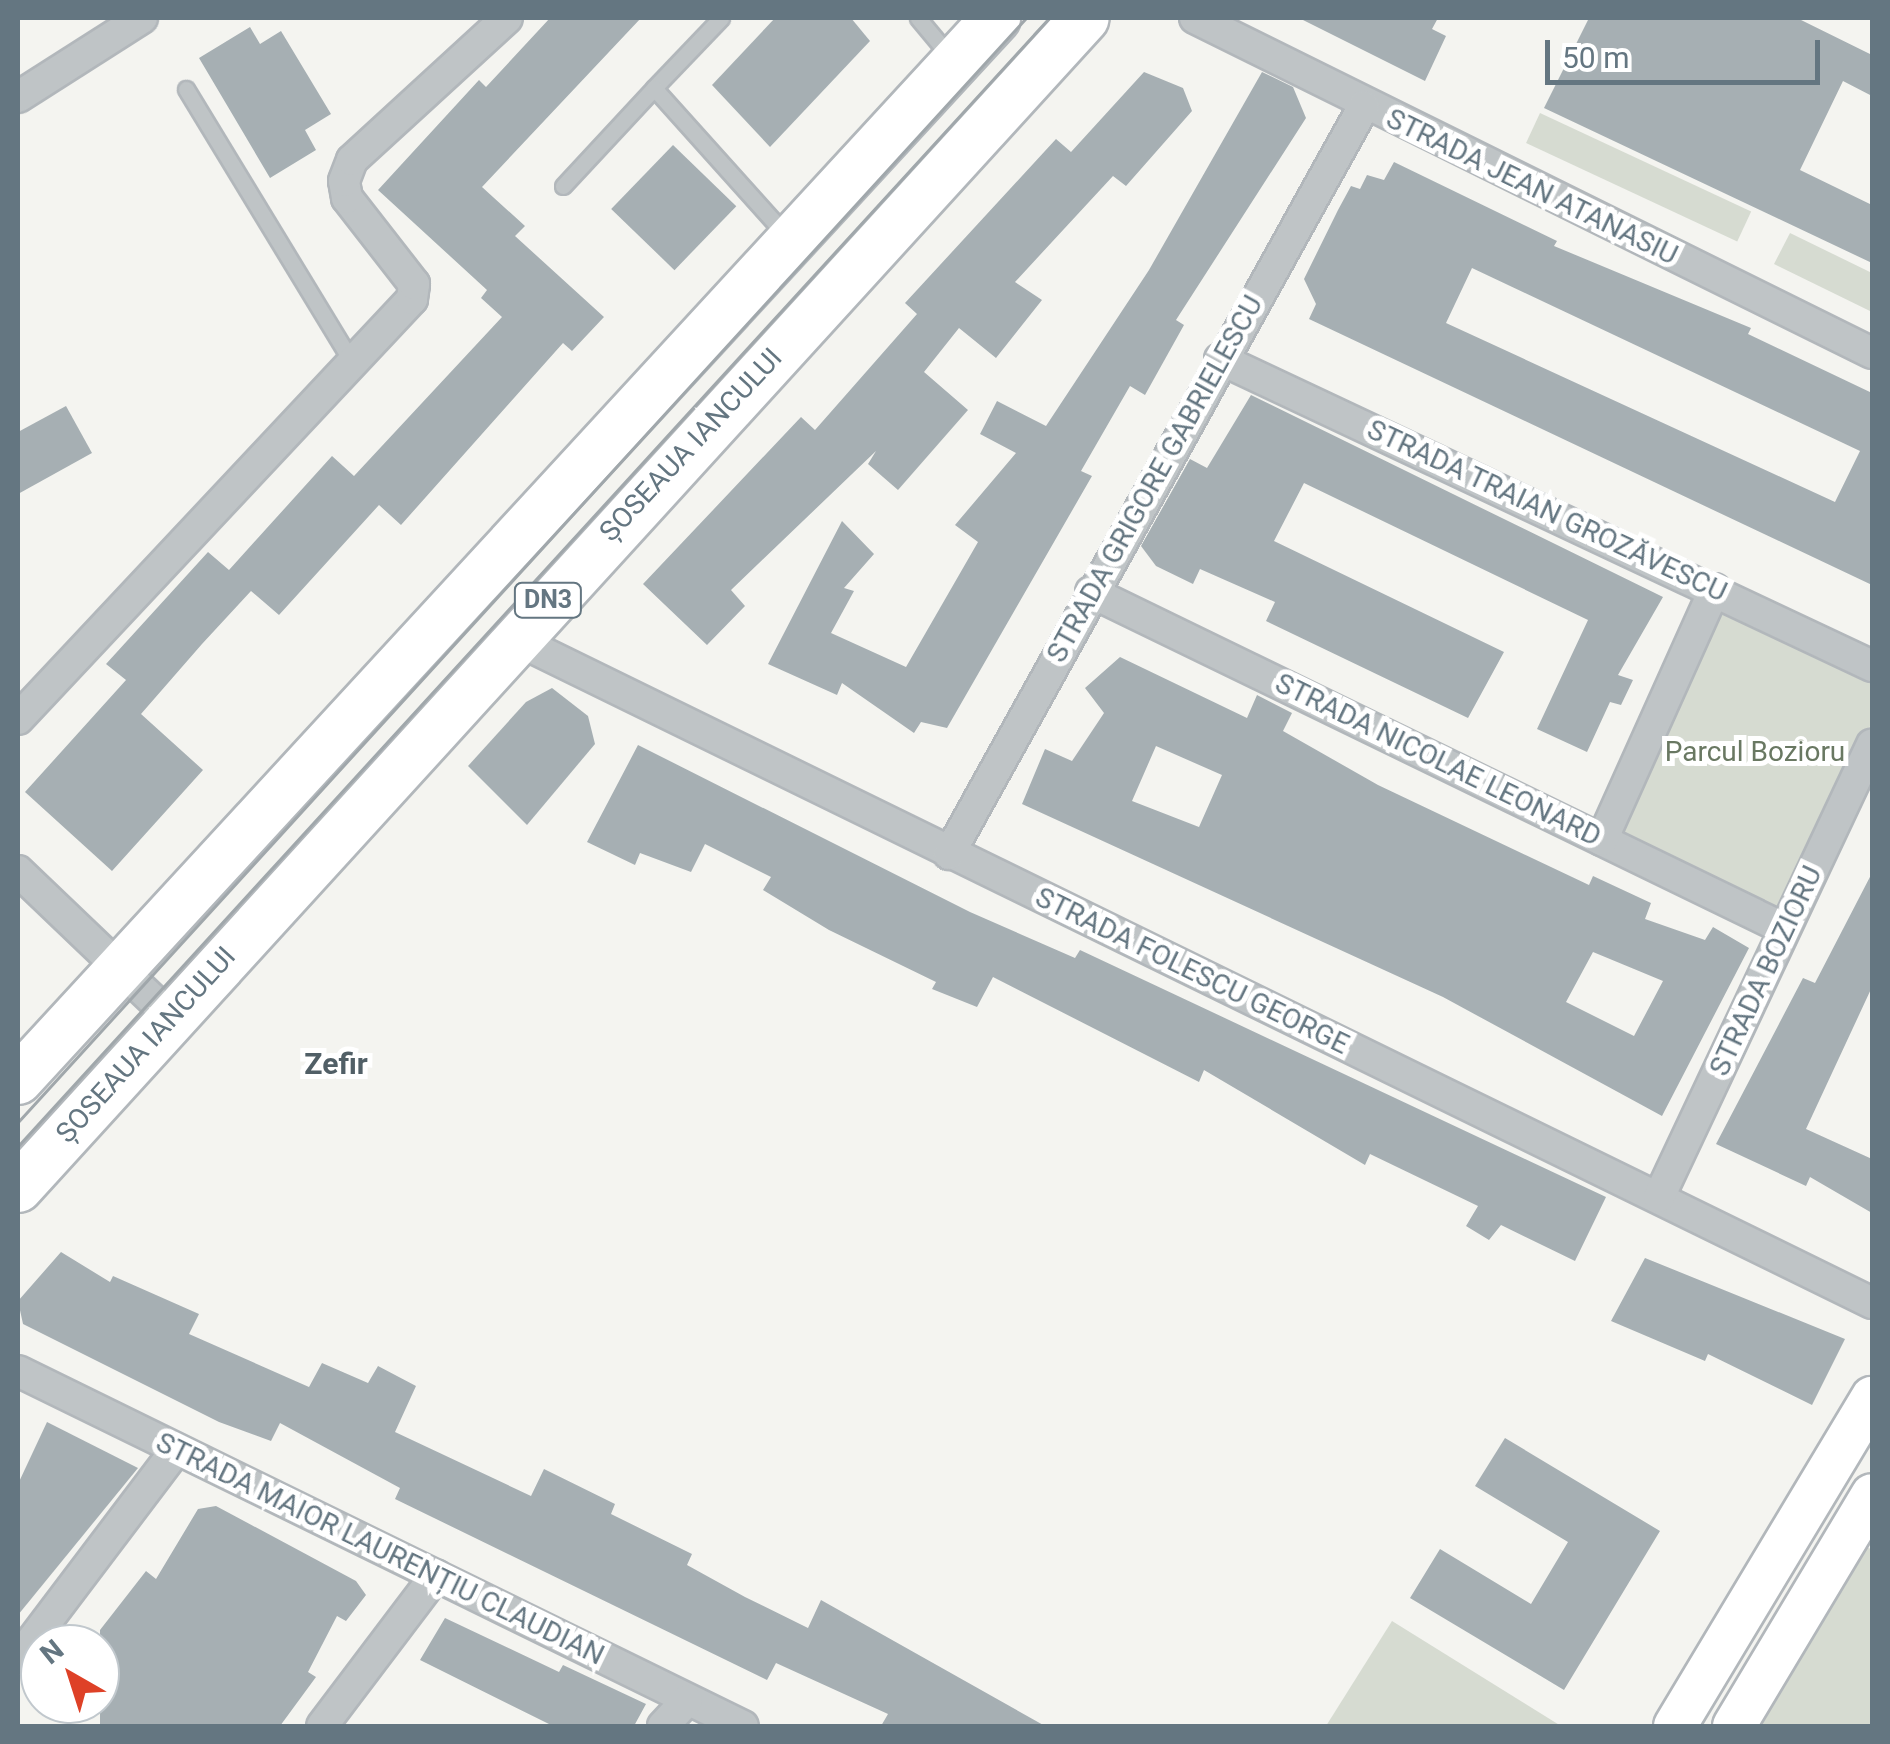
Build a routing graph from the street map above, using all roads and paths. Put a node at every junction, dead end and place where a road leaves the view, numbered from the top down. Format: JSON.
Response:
{"nodes":[{"id":1,"x":142,"y":18,"type":"edge"},
{"id":2,"x":507,"y":18,"type":"edge"},
{"id":3,"x":722,"y":18,"type":"edge"},
{"id":4,"x":918,"y":18,"type":"edge"},
{"id":5,"x":996,"y":18,"type":"edge"},
{"id":6,"x":1085,"y":18,"type":"edge"},
{"id":7,"x":1194,"y":18,"type":"edge"},
{"id":8,"x":955,"y":63,"type":"junction"},
{"id":9,"x":654,"y":88,"type":"junction"},
{"id":10,"x":186,"y":89,"type":"dead end"},
{"id":11,"x":18,"y":97,"type":"edge"},
{"id":12,"x":1364,"y":106,"type":"junction"},
{"id":13,"x":564,"y":186,"type":"dead end"},
{"id":14,"x":790,"y":239,"type":"junction"},
{"id":15,"x":1872,"y":353,"type":"edge"},
{"id":16,"x":1220,"y":359,"type":"junction"},
{"id":17,"x":354,"y":365,"type":"junction"},
{"id":18,"x":1715,"y":590,"type":"junction"},
{"id":19,"x":1091,"y":592,"type":"junction"},
{"id":20,"x":513,"y":638,"type":"junction"},
{"id":21,"x":1872,"y":666,"type":"edge"},
{"id":22,"x":18,"y":719,"type":"edge"},
{"id":23,"x":1872,"y":745,"type":"edge"},
{"id":24,"x":1602,"y":840,"type":"junction"},
{"id":25,"x":949,"y":854,"type":"junction"},
{"id":26,"x":18,"y":871,"type":"edge"},
{"id":27,"x":1785,"y":930,"type":"junction"},
{"id":28,"x":120,"y":966,"type":"junction"},
{"id":29,"x":170,"y":1017,"type":"junction"},
{"id":30,"x":18,"y":1080,"type":"edge"},
{"id":31,"x":18,"y":1188,"type":"edge"},
{"id":32,"x":1659,"y":1197,"type":"junction"},
{"id":33,"x":1872,"y":1303,"type":"edge"},
{"id":34,"x":18,"y":1370,"type":"edge"},
{"id":35,"x":1872,"y":1398,"type":"edge"},
{"id":36,"x":176,"y":1450,"type":"junction"},
{"id":37,"x":1868,"y":1514,"type":"edge"},
{"id":38,"x":436,"y":1574,"type":"junction"},
{"id":39,"x":18,"y":1659,"type":"edge"},
{"id":40,"x":688,"y":1700,"type":"junction"},
{"id":41,"x":322,"y":1726,"type":"edge"},
{"id":42,"x":663,"y":1726,"type":"edge"},
{"id":43,"x":743,"y":1726,"type":"edge"},
{"id":44,"x":1675,"y":1726,"type":"edge"},
{"id":45,"x":1734,"y":1726,"type":"edge"}],
"edges":[{"from":1,"to":11,"type":"street"},
{"from":2,"to":17,"type":"street"},
{"from":3,"to":9,"type":"lane"},
{"from":4,"to":8,"type":"lane"},
{"from":5,"to":8,"type":"main road","number":"DN3"},
{"from":6,"to":20,"type":"main road","name":"ȘOSEAUA IANCULUI","number":"DN3"},
{"from":7,"to":12,"type":"street","name":"STRADA JEAN ATANASIU"},
{"from":8,"to":14,"type":"main road","number":"DN3"},
{"from":9,"to":13,"type":"lane"},
{"from":9,"to":14,"type":"lane"},
{"from":10,"to":17,"type":"lane"},
{"from":12,"to":15,"type":"street","name":"STRADA JEAN ATANASIU"},
{"from":12,"to":16,"type":"street","name":"STRADA GRIGORE GABRIELESCU"},
{"from":14,"to":28,"type":"main road","number":"DN3"},
{"from":16,"to":18,"type":"street","name":"STRADA TRAIAN GROZĂVESCU"},
{"from":16,"to":19,"type":"street","name":"STRADA GRIGORE GABRIELESCU"},
{"from":17,"to":22,"type":"street"},
{"from":18,"to":21,"type":"street","name":"STRADA TRAIAN GROZĂVESCU"},
{"from":18,"to":24,"type":"street"},
{"from":19,"to":24,"type":"street","name":"STRADA NICOLAE LEONARD"},
{"from":19,"to":25,"type":"street","name":"STRADA GRIGORE GABRIELESCU"},
{"from":20,"to":25,"type":"street","name":"STRADA FOLESCU GEORGE"},
{"from":20,"to":29,"type":"main road","name":"ȘOSEAUA IANCULUI","number":"DN3"},
{"from":23,"to":27,"type":"street","name":"STRADA BOZIORU"},
{"from":24,"to":27,"type":"street","name":"STRADA NICOLAE LEONARD"},
{"from":25,"to":32,"type":"street","name":"STRADA FOLESCU GEORGE"},
{"from":26,"to":28,"type":"street"},
{"from":27,"to":32,"type":"street","name":"STRADA BOZIORU"},
{"from":28,"to":29,"type":"street"},
{"from":28,"to":30,"type":"main road","number":"DN3"},
{"from":29,"to":31,"type":"main road","name":"ȘOSEAUA IANCULUI","number":"DN3"},
{"from":32,"to":33,"type":"street","name":"STRADA FOLESCU GEORGE"},
{"from":34,"to":36,"type":"street","name":"STRADA MAIOR LAURENȚIU CLAUDIAN"},
{"from":35,"to":44,"type":"street"},
{"from":36,"to":38,"type":"street","name":"STRADA MAIOR LAURENȚIU CLAUDIAN"},
{"from":36,"to":39,"type":"street"},
{"from":37,"to":45,"type":"street"},
{"from":38,"to":40,"type":"street","name":"STRADA MAIOR LAURENȚIU CLAUDIAN"},
{"from":38,"to":41,"type":"street"},
{"from":40,"to":42,"type":"street"},
{"from":40,"to":43,"type":"street","name":"STRADA MAIOR LAURENȚIU CLAUDIAN"}]}
